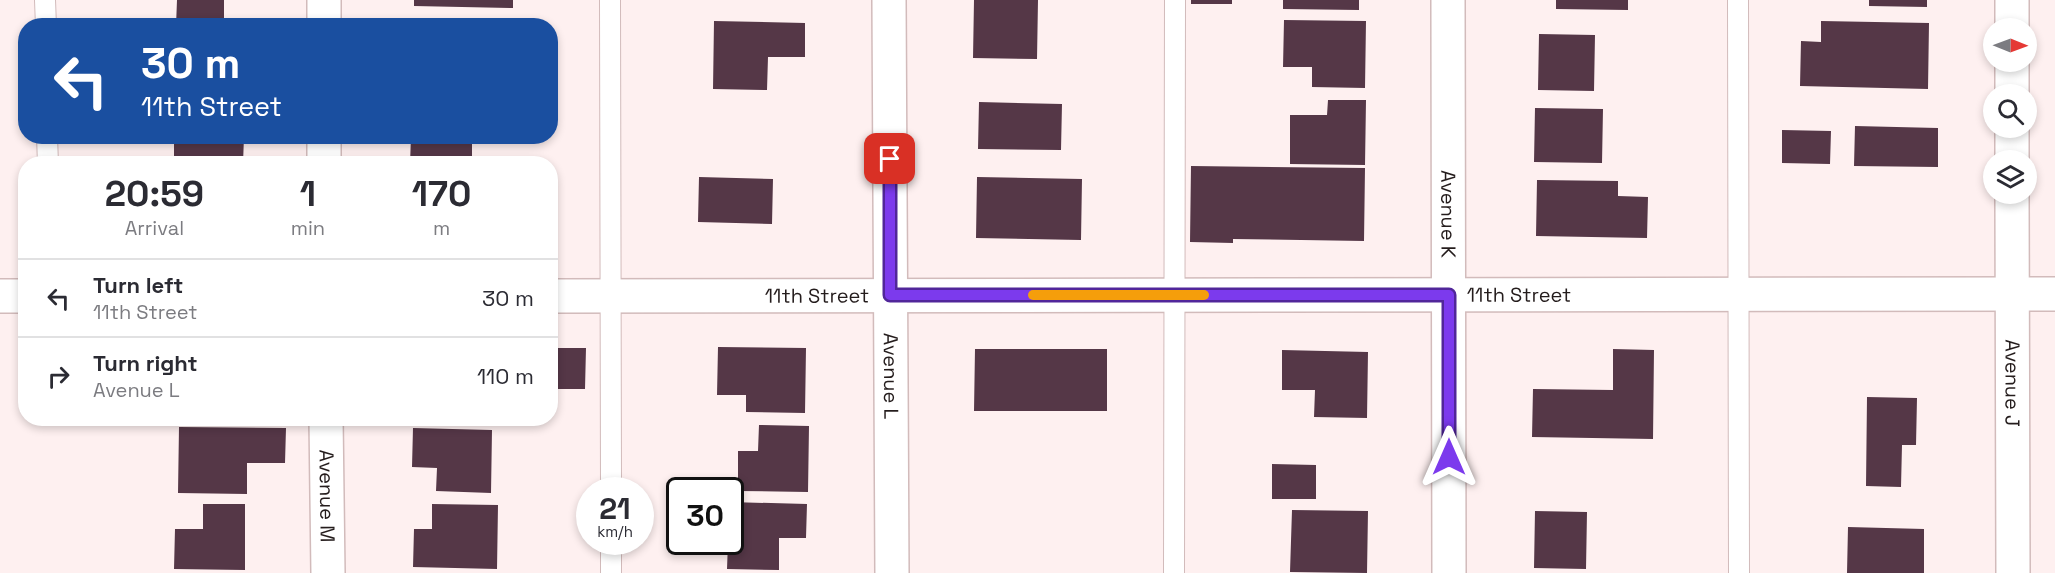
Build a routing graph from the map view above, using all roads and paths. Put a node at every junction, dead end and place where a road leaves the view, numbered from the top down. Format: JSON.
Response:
{"nodes":[{"id":1,"x":45,"y":0,"type":"edge"},
{"id":2,"x":324,"y":0,"type":"edge"},
{"id":3,"x":610,"y":0,"type":"edge"},
{"id":4,"x":889,"y":0,"type":"edge"},
{"id":5,"x":1175,"y":0,"type":"edge"},
{"id":6,"x":1448,"y":0,"type":"edge"},
{"id":7,"x":1738,"y":0,"type":"edge"},
{"id":8,"x":2012,"y":0,"type":"edge"},
{"id":9,"x":46,"y":18,"type":"edge"},
{"id":10,"x":324,"y":18,"type":"edge"},
{"id":11,"x":2012,"y":18,"type":"edge"},
{"id":12,"x":2012,"y":204,"type":"edge"},
{"id":13,"x":2013,"y":294,"type":"junction"},
{"id":14,"x":2055,"y":294,"type":"edge"},
{"id":15,"x":890,"y":295,"type":"junction"},
{"id":16,"x":1174,"y":295,"type":"junction"},
{"id":17,"x":1449,"y":295,"type":"junction"},
{"id":18,"x":1738,"y":295,"type":"junction"},
{"id":19,"x":0,"y":296,"type":"edge"},
{"id":20,"x":18,"y":296,"type":"edge"},
{"id":21,"x":558,"y":296,"type":"edge"},
{"id":22,"x":610,"y":296,"type":"junction"},
{"id":23,"x":326,"y":426,"type":"edge"},
{"id":24,"x":610,"y":477,"type":"edge"},
{"id":25,"x":611,"y":555,"type":"edge"},
{"id":26,"x":328,"y":573,"type":"edge"},
{"id":27,"x":611,"y":573,"type":"edge"},
{"id":28,"x":892,"y":573,"type":"edge"},
{"id":29,"x":1174,"y":573,"type":"edge"},
{"id":30,"x":1449,"y":573,"type":"edge"},
{"id":31,"x":1739,"y":573,"type":"edge"},
{"id":32,"x":2013,"y":573,"type":"edge"}],
"edges":[{"from":1,"to":9,"type":"lane"},
{"from":2,"to":10,"type":"street"},
{"from":3,"to":22,"type":"lane"},
{"from":4,"to":15,"type":"street","name":"Avenue L"},
{"from":5,"to":16,"type":"lane"},
{"from":6,"to":17,"type":"street","name":"Avenue K"},
{"from":7,"to":18,"type":"lane"},
{"from":8,"to":11,"type":"street"},
{"from":12,"to":13,"type":"street","name":"Avenue J"},
{"from":13,"to":14,"type":"street","name":"11th Street"},
{"from":13,"to":18,"type":"street","name":"11th Street"},
{"from":13,"to":32,"type":"street","name":"Avenue J"},
{"from":15,"to":16,"type":"street","name":"11th Street"},
{"from":15,"to":22,"type":"street","name":"11th Street"},
{"from":15,"to":28,"type":"street","name":"Avenue L"},
{"from":16,"to":17,"type":"street","name":"11th Street"},
{"from":16,"to":29,"type":"lane"},
{"from":17,"to":18,"type":"street","name":"11th Street"},
{"from":17,"to":30,"type":"street","name":"Avenue K"},
{"from":18,"to":31,"type":"lane"},
{"from":19,"to":20,"type":"street"},
{"from":21,"to":22,"type":"street","name":"11th Street"},
{"from":22,"to":24,"type":"lane"},
{"from":23,"to":26,"type":"street","name":"Avenue M"},
{"from":25,"to":27,"type":"lane"}]}
